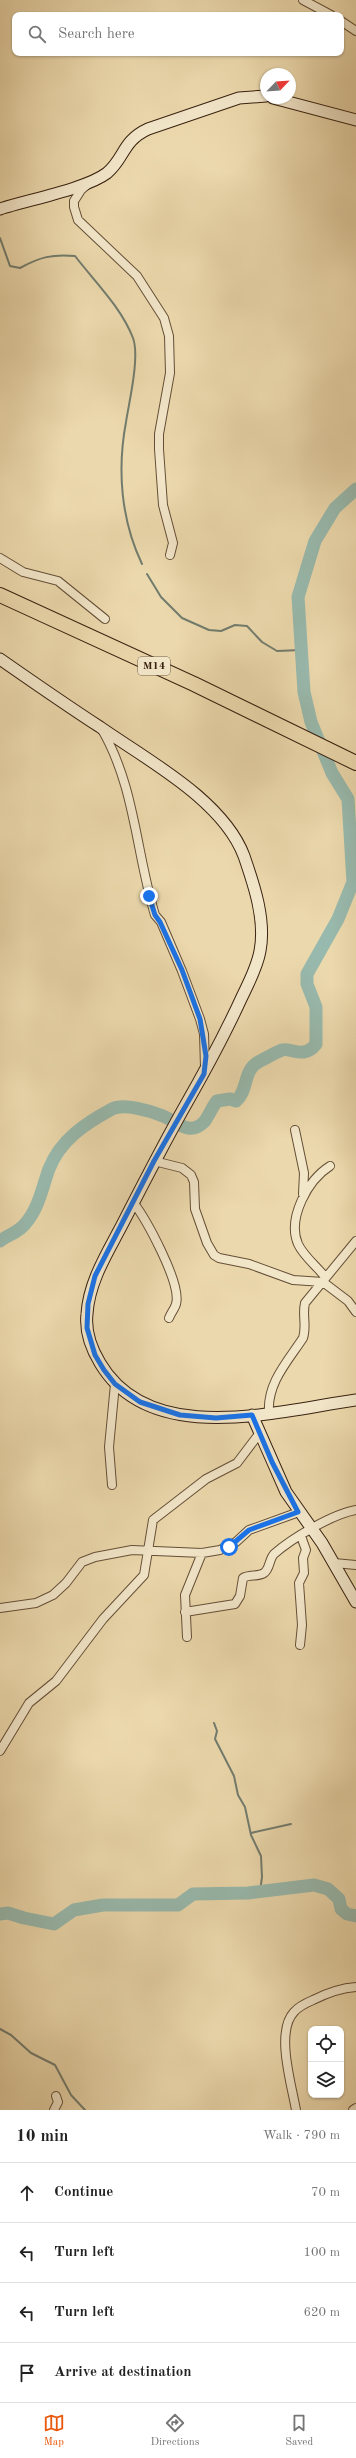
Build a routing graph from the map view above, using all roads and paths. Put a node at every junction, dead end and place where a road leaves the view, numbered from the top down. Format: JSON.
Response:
{"nodes":[{"id":1,"x":303,"y":0,"type":"edge"},
{"id":2,"x":325,"y":12,"type":"edge"},
{"id":3,"x":344,"y":23,"type":"edge"},
{"id":4,"x":356,"y":31,"type":"edge"},
{"id":5,"x":260,"y":96,"type":"edge"},
{"id":6,"x":296,"y":104,"type":"edge"},
{"id":7,"x":356,"y":120,"type":"edge"},
{"id":8,"x":94,"y":180,"type":"junction"},
{"id":9,"x":0,"y":209,"type":"edge"},
{"id":10,"x":170,"y":555,"type":"dead end"},
{"id":11,"x":0,"y":558,"type":"edge"},
{"id":12,"x":0,"y":595,"type":"edge"},
{"id":13,"x":105,"y":619,"type":"dead end"},
{"id":14,"x":0,"y":659,"type":"edge"},
{"id":15,"x":100,"y":728,"type":"junction"},
{"id":16,"x":356,"y":763,"type":"edge"},
{"id":17,"x":204,"y":1074,"type":"junction"},
{"id":18,"x":296,"y":1130,"type":"dead end"},
{"id":19,"x":154,"y":1161,"type":"junction"},
{"id":20,"x":330,"y":1166,"type":"dead end"},
{"id":21,"x":303,"y":1201,"type":"junction"},
{"id":22,"x":133,"y":1202,"type":"junction"},
{"id":23,"x":356,"y":1241,"type":"edge"},
{"id":24,"x":324,"y":1280,"type":"junction"},
{"id":25,"x":356,"y":1312,"type":"edge"},
{"id":26,"x":169,"y":1318,"type":"dead end"},
{"id":27,"x":115,"y":1384,"type":"junction"},
{"id":28,"x":356,"y":1400,"type":"edge"},
{"id":29,"x":269,"y":1412,"type":"junction"},
{"id":30,"x":252,"y":1415,"type":"junction"},
{"id":31,"x":259,"y":1434,"type":"junction"},
{"id":32,"x":112,"y":1485,"type":"dead end"},
{"id":33,"x":356,"y":1510,"type":"edge"},
{"id":34,"x":298,"y":1512,"type":"junction"},
{"id":35,"x":312,"y":1529,"type":"junction"},
{"id":36,"x":301,"y":1536,"type":"junction"},
{"id":37,"x":147,"y":1550,"type":"junction"},
{"id":38,"x":202,"y":1553,"type":"junction"},
{"id":39,"x":334,"y":1563,"type":"junction"},
{"id":40,"x":356,"y":1565,"type":"edge"},
{"id":41,"x":356,"y":1602,"type":"edge"},
{"id":42,"x":0,"y":1608,"type":"edge"},
{"id":43,"x":185,"y":1612,"type":"junction"},
{"id":44,"x":187,"y":1637,"type":"dead end"},
{"id":45,"x":300,"y":1645,"type":"dead end"},
{"id":46,"x":0,"y":1751,"type":"edge"},
{"id":47,"x":356,"y":1987,"type":"edge"},
{"id":48,"x":56,"y":2096,"type":"dead end"},
{"id":49,"x":356,"y":2108,"type":"edge"},
{"id":50,"x":54,"y":2110,"type":"edge"},
{"id":51,"x":296,"y":2110,"type":"edge"},
{"id":52,"x":353,"y":2110,"type":"edge"}],
"edges":[{"from":1,"to":2,"type":"street"},
{"from":3,"to":4,"type":"street"},
{"from":5,"to":8,"type":"street"},
{"from":6,"to":7,"type":"street"},
{"from":8,"to":9,"type":"street"},
{"from":8,"to":10,"type":"street"},
{"from":11,"to":13,"type":"street"},
{"from":12,"to":16,"type":"highway","number":"M14"},
{"from":14,"to":15,"type":"street"},
{"from":15,"to":17,"type":"street"},
{"from":15,"to":17,"type":"street"},
{"from":17,"to":19,"type":"street"},
{"from":18,"to":21,"type":"street"},
{"from":19,"to":22,"type":"street"},
{"from":19,"to":24,"type":"street"},
{"from":20,"to":21,"type":"street"},
{"from":21,"to":24,"type":"street"},
{"from":22,"to":26,"type":"street"},
{"from":22,"to":27,"type":"street"},
{"from":23,"to":24,"type":"street"},
{"from":24,"to":25,"type":"street"},
{"from":24,"to":29,"type":"street"},
{"from":27,"to":30,"type":"street"},
{"from":27,"to":32,"type":"street"},
{"from":28,"to":29,"type":"street"},
{"from":29,"to":30,"type":"street"},
{"from":30,"to":31,"type":"street"},
{"from":31,"to":34,"type":"street"},
{"from":31,"to":37,"type":"street"},
{"from":33,"to":35,"type":"street"},
{"from":34,"to":35,"type":"street"},
{"from":34,"to":38,"type":"street"},
{"from":35,"to":36,"type":"street"},
{"from":35,"to":39,"type":"street"},
{"from":36,"to":43,"type":"street"},
{"from":36,"to":45,"type":"street"},
{"from":37,"to":38,"type":"street"},
{"from":37,"to":42,"type":"street"},
{"from":37,"to":46,"type":"street"},
{"from":38,"to":43,"type":"street"},
{"from":39,"to":40,"type":"street"},
{"from":39,"to":41,"type":"street"},
{"from":43,"to":44,"type":"street"},
{"from":47,"to":51,"type":"street"},
{"from":48,"to":50,"type":"street"},
{"from":49,"to":52,"type":"street"}]}
